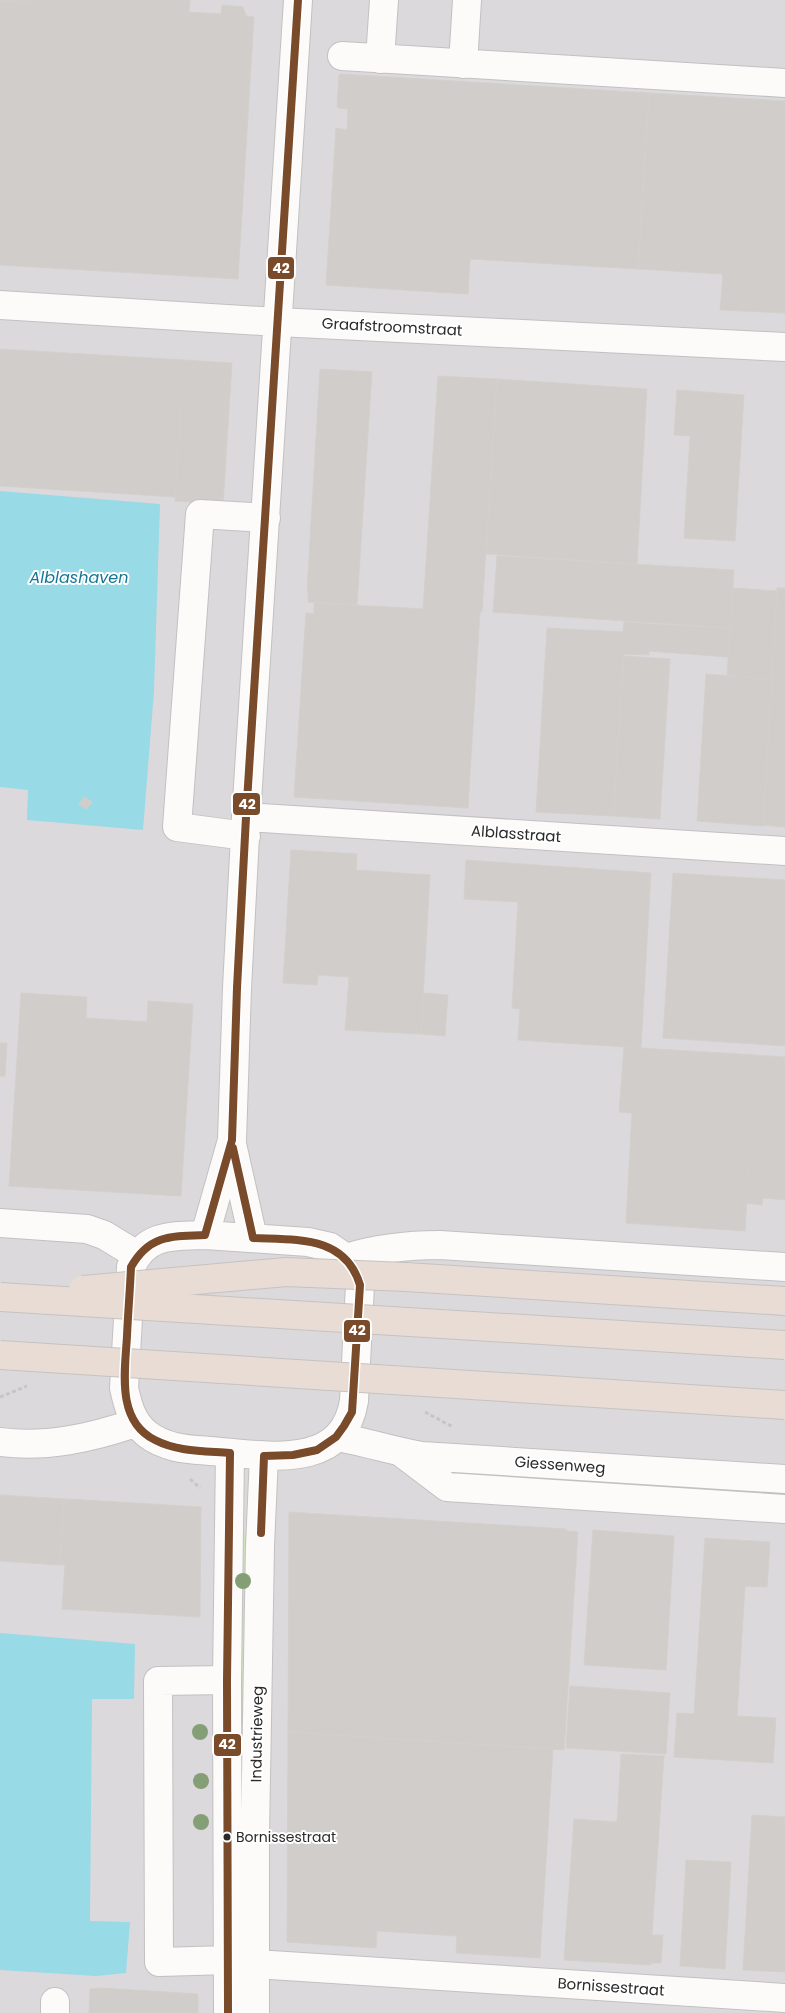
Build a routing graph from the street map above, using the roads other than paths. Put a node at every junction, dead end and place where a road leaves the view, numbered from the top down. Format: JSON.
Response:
{"nodes":[{"id":1,"x":298,"y":0,"type":"edge"},
{"id":2,"x":384,"y":0,"type":"edge"},
{"id":3,"x":467,"y":0,"type":"edge"},
{"id":4,"x":342,"y":56,"type":"dead end"},
{"id":5,"x":380,"y":59,"type":"junction"},
{"id":6,"x":463,"y":64,"type":"junction"},
{"id":7,"x":785,"y":83,"type":"edge"},
{"id":8,"x":0,"y":305,"type":"edge"},
{"id":9,"x":278,"y":322,"type":"junction"},
{"id":10,"x":785,"y":347,"type":"edge"},
{"id":11,"x":266,"y":518,"type":"junction"},
{"id":12,"x":246,"y":827,"type":"junction"},
{"id":13,"x":785,"y":850,"type":"edge"},
{"id":14,"x":232,"y":1140,"type":"junction"},
{"id":15,"x":0,"y":1223,"type":"edge"},
{"id":16,"x":206,"y":1235,"type":"junction"},
{"id":17,"x":253,"y":1238,"type":"junction"},
{"id":18,"x":136,"y":1255,"type":"junction"},
{"id":19,"x":346,"y":1258,"type":"junction"},
{"id":20,"x":785,"y":1267,"type":"edge"},
{"id":21,"x":0,"y":1297,"type":"edge"},
{"id":22,"x":785,"y":1301,"type":"edge"},
{"id":23,"x":785,"y":1345,"type":"edge"},
{"id":24,"x":0,"y":1354,"type":"edge"},
{"id":25,"x":785,"y":1405,"type":"edge"},
{"id":26,"x":135,"y":1423,"type":"junction"},
{"id":27,"x":337,"y":1437,"type":"junction"},
{"id":28,"x":0,"y":1442,"type":"edge"},
{"id":29,"x":401,"y":1452,"type":"junction"},
{"id":30,"x":230,"y":1453,"type":"junction"},
{"id":31,"x":264,"y":1456,"type":"junction"},
{"id":32,"x":785,"y":1479,"type":"edge"},
{"id":33,"x":785,"y":1509,"type":"edge"},
{"id":34,"x":227,"y":1680,"type":"junction"},
{"id":35,"x":242,"y":1962,"type":"junction"},
{"id":36,"x":785,"y":1998,"type":"edge"},
{"id":37,"x":228,"y":2013,"type":"edge"},
{"id":38,"x":255,"y":2013,"type":"edge"}],
"edges":[{"from":1,"to":9,"type":"street"},
{"from":2,"to":5,"type":"street"},
{"from":3,"to":6,"type":"street"},
{"from":4,"to":5,"type":"street"},
{"from":5,"to":6,"type":"street"},
{"from":6,"to":7,"type":"street"},
{"from":8,"to":9,"type":"street","name":"Graafstroomstraat"},
{"from":9,"to":10,"type":"street","name":"Graafstroomstraat"},
{"from":9,"to":11,"type":"street"},
{"from":11,"to":12,"type":"street"},
{"from":11,"to":12,"type":"street","name":"Alblasstraat"},
{"from":12,"to":13,"type":"street","name":"Alblasstraat"},
{"from":12,"to":14,"type":"street"},
{"from":14,"to":16,"type":"street"},
{"from":14,"to":17,"type":"street"},
{"from":15,"to":18,"type":"street"},
{"from":16,"to":17,"type":"street"},
{"from":16,"to":18,"type":"street"},
{"from":17,"to":19,"type":"street"},
{"from":18,"to":26,"type":"street"},
{"from":19,"to":20,"type":"street"},
{"from":19,"to":27,"type":"street"},
{"from":21,"to":22,"type":"highway","bridge":true},
{"from":21,"to":23,"type":"highway","bridge":true},
{"from":24,"to":25,"type":"highway","bridge":true},
{"from":26,"to":28,"type":"street"},
{"from":26,"to":30,"type":"street"},
{"from":27,"to":29,"type":"street","name":"Giessenweg"},
{"from":27,"to":31,"type":"street"},
{"from":29,"to":32,"type":"street","name":"Giessenweg"},
{"from":29,"to":33,"type":"street"},
{"from":30,"to":31,"type":"street"},
{"from":30,"to":34,"type":"street","name":"Industrieweg"},
{"from":31,"to":35,"type":"street","name":"Industrieweg"},
{"from":34,"to":35,"type":"street","name":"Industrieweg"},
{"from":34,"to":35,"type":"street","name":"Bornissestraat"},
{"from":35,"to":36,"type":"street","name":"Bornissestraat"},
{"from":35,"to":37,"type":"street","name":"Industrieweg"},
{"from":35,"to":38,"type":"street","name":"Industrieweg"}]}
